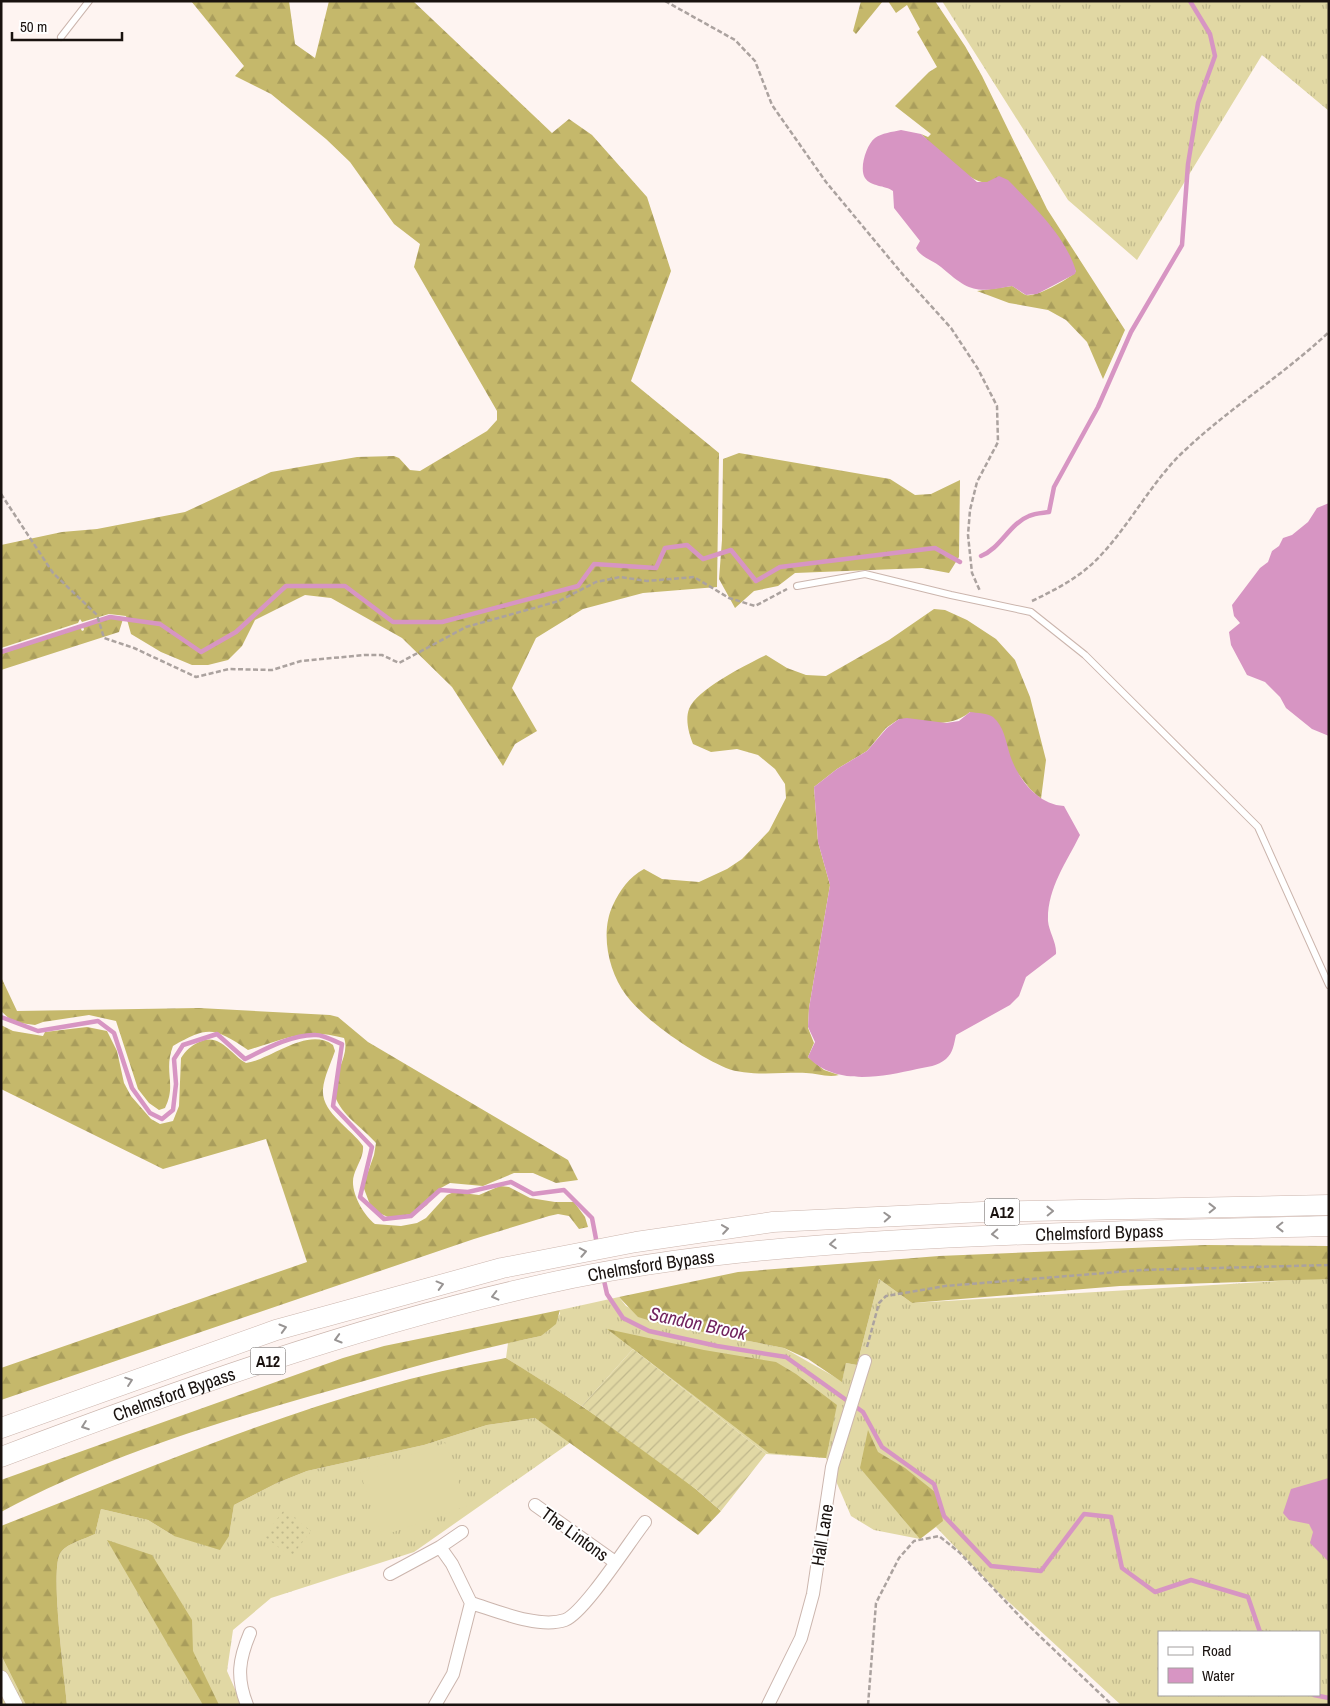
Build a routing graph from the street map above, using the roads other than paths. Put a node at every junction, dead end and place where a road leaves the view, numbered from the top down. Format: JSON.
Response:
{"nodes":[{"id":1,"x":89,"y":1,"type":"edge"},
{"id":2,"x":61,"y":36,"type":"dead end"},
{"id":3,"x":797,"y":586,"type":"road end"},
{"id":4,"x":1329,"y":985,"type":"edge"},
{"id":5,"x":1329,"y":1205,"type":"edge"},
{"id":6,"x":1329,"y":1226,"type":"edge"},
{"id":7,"x":865,"y":1361,"type":"road end"},
{"id":8,"x":1,"y":1428,"type":"edge"},
{"id":9,"x":1,"y":1457,"type":"edge"},
{"id":10,"x":535,"y":1505,"type":"dead end"},
{"id":11,"x":645,"y":1522,"type":"dead end"},
{"id":12,"x":462,"y":1532,"type":"dead end"},
{"id":13,"x":440,"y":1547,"type":"junction"},
{"id":14,"x":615,"y":1562,"type":"junction"},
{"id":15,"x":390,"y":1574,"type":"dead end"},
{"id":16,"x":471,"y":1603,"type":"junction"},
{"id":17,"x":250,"y":1632,"type":"dead end"},
{"id":18,"x":1,"y":1678,"type":"edge"},
{"id":19,"x":15,"y":1705,"type":"edge"},
{"id":20,"x":247,"y":1705,"type":"edge"},
{"id":21,"x":435,"y":1705,"type":"edge"},
{"id":22,"x":768,"y":1705,"type":"edge"}],
"edges":[{"from":1,"to":2,"type":"lane"},
{"from":3,"to":4,"type":"lane"},
{"from":8,"to":5,"type":"highway","name":"Chelmsford Bypass","number":"A12","one_way":true},
{"from":6,"to":9,"type":"highway","name":"Chelmsford Bypass","number":"A12","one_way":true},
{"from":7,"to":22,"type":"street","name":"Hall Lane"},
{"from":10,"to":14,"type":"street","name":"The Lintons"},
{"from":11,"to":14,"type":"street","name":"The Lintons"},
{"from":12,"to":13,"type":"street"},
{"from":13,"to":15,"type":"street"},
{"from":13,"to":16,"type":"street"},
{"from":14,"to":16,"type":"street","name":"The Lintons"},
{"from":16,"to":21,"type":"street"},
{"from":17,"to":20,"type":"street"},
{"from":18,"to":19,"type":"street"}]}
